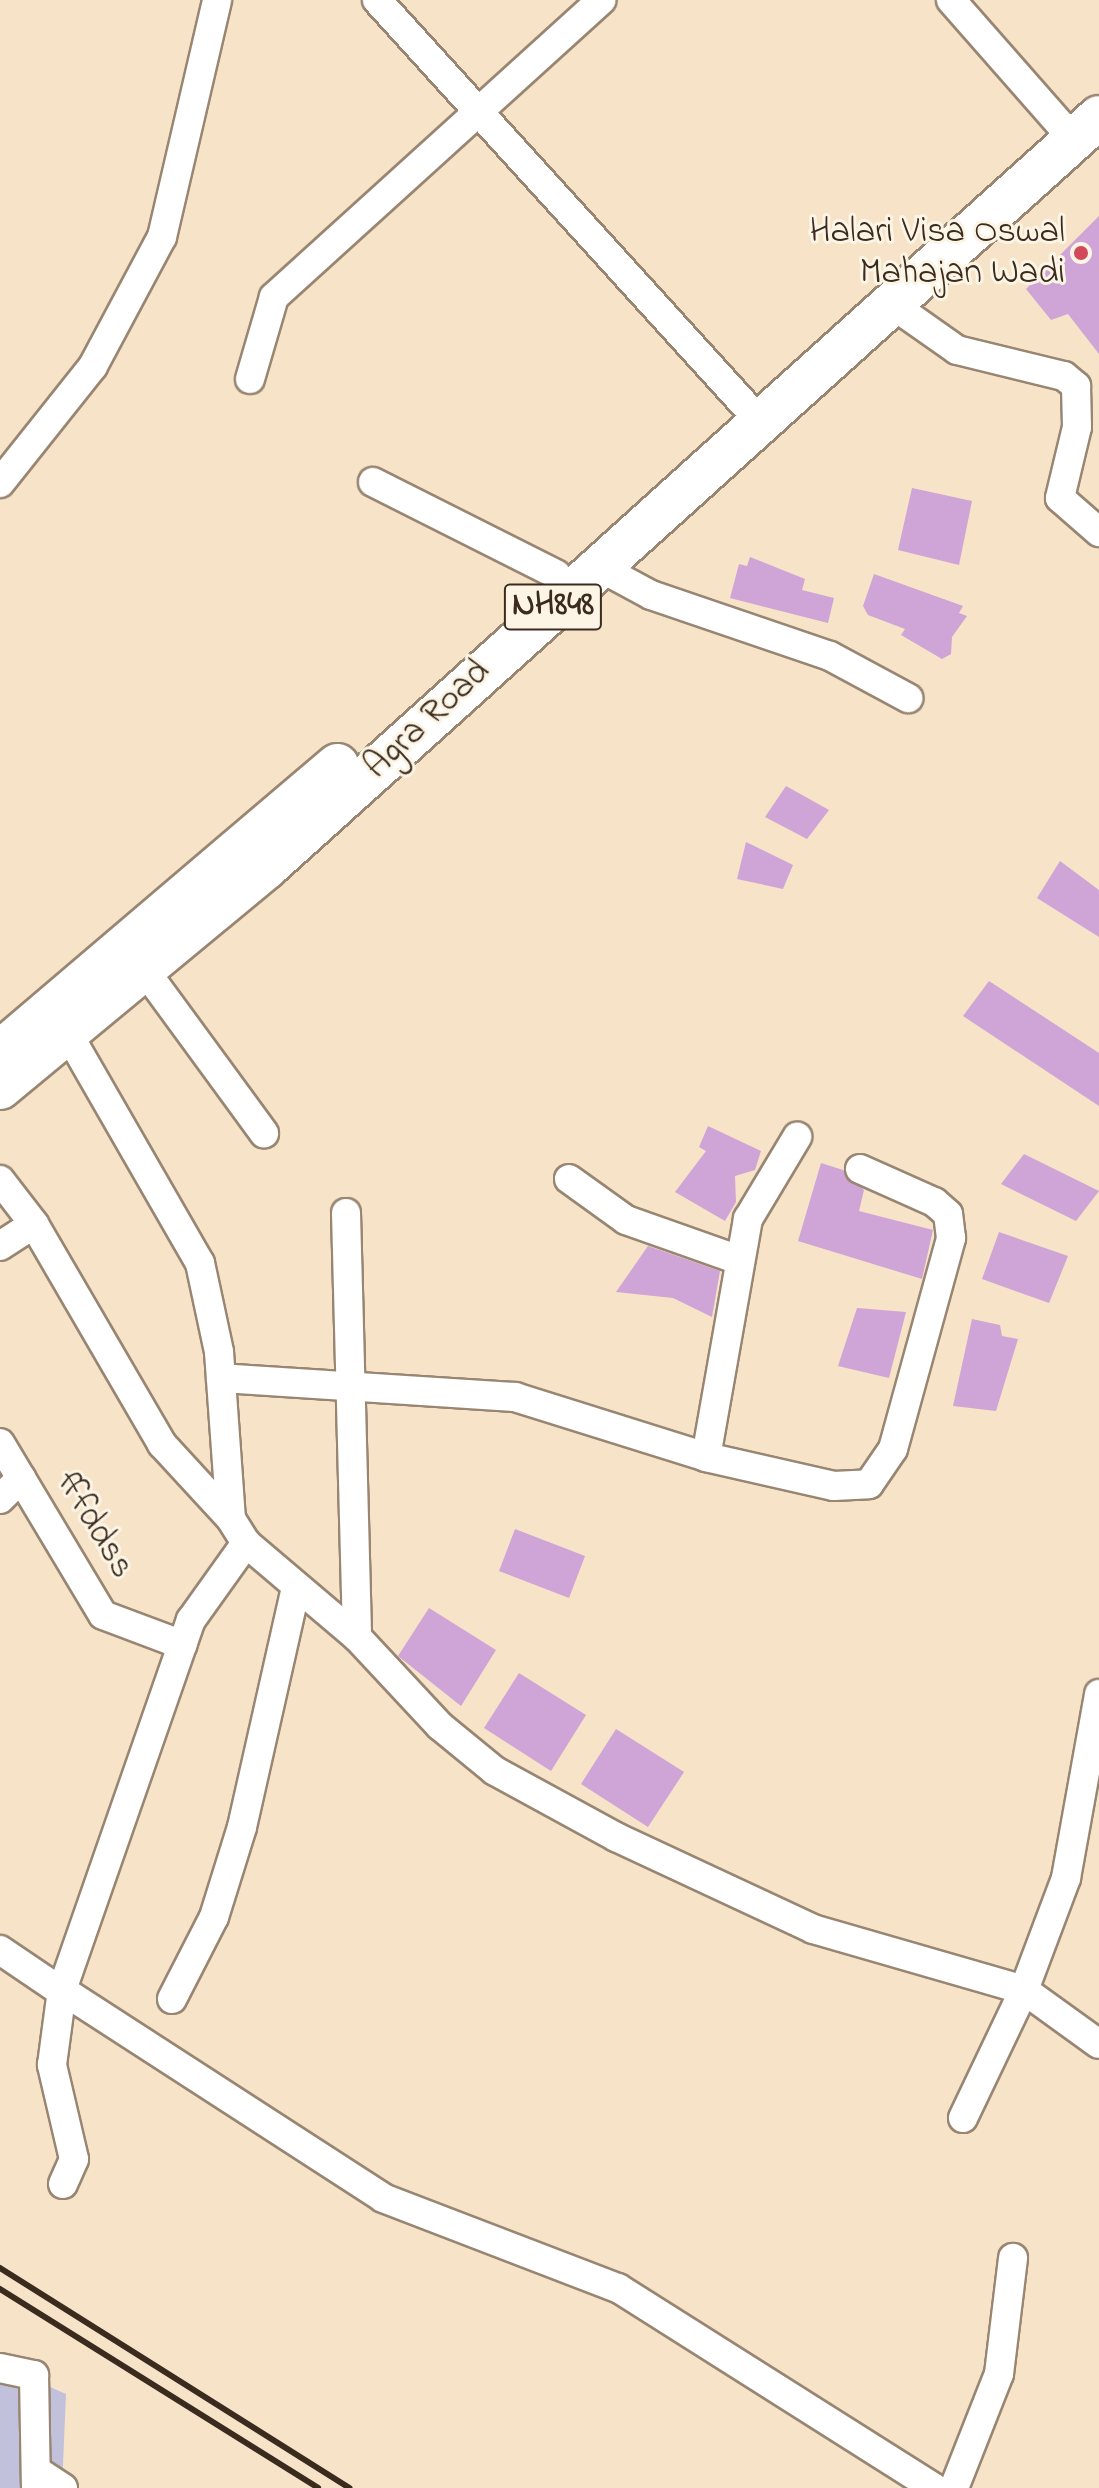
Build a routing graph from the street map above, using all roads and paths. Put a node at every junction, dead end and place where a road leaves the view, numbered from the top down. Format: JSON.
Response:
{"nodes":[{"id":1,"x":217,"y":0,"type":"edge"},
{"id":2,"x":377,"y":0,"type":"edge"},
{"id":3,"x":602,"y":0,"type":"edge"},
{"id":4,"x":951,"y":0,"type":"edge"},
{"id":5,"x":1099,"y":89,"type":"edge"},
{"id":6,"x":477,"y":110,"type":"junction"},
{"id":7,"x":1080,"y":120,"type":"edge"},
{"id":8,"x":893,"y":305,"type":"junction"},
{"id":9,"x":250,"y":379,"type":"dead end"},
{"id":10,"x":745,"y":405,"type":"junction"},
{"id":11,"x":373,"y":482,"type":"dead end"},
{"id":12,"x":0,"y":483,"type":"edge"},
{"id":13,"x":1099,"y":532,"type":"edge"},
{"id":14,"x":599,"y":567,"type":"junction"},
{"id":15,"x":556,"y":574,"type":"junction"},
{"id":16,"x":908,"y":698,"type":"dead end"},
{"id":17,"x":146,"y":972,"type":"junction"},
{"id":18,"x":64,"y":1022,"type":"junction"},
{"id":19,"x":0,"y":1052,"type":"edge"},
{"id":20,"x":0,"y":1088,"type":"edge"},
{"id":21,"x":264,"y":1133,"type":"dead end"},
{"id":22,"x":797,"y":1137,"type":"dead end"},
{"id":23,"x":860,"y":1169,"type":"dead end"},
{"id":24,"x":569,"y":1179,"type":"dead end"},
{"id":25,"x":0,"y":1180,"type":"edge"},
{"id":26,"x":346,"y":1213,"type":"dead end"},
{"id":27,"x":34,"y":1224,"type":"junction"},
{"id":28,"x":0,"y":1246,"type":"edge"},
{"id":29,"x":739,"y":1260,"type":"junction"},
{"id":30,"x":221,"y":1378,"type":"junction"},
{"id":31,"x":353,"y":1389,"type":"junction"},
{"id":32,"x":0,"y":1443,"type":"edge"},
{"id":33,"x":706,"y":1457,"type":"junction"},
{"id":34,"x":21,"y":1478,"type":"junction"},
{"id":35,"x":0,"y":1499,"type":"edge"},
{"id":36,"x":231,"y":1519,"type":"junction"},
{"id":37,"x":246,"y":1543,"type":"junction"},
{"id":38,"x":295,"y":1591,"type":"junction"},
{"id":39,"x":357,"y":1637,"type":"junction"},
{"id":40,"x":183,"y":1645,"type":"junction"},
{"id":41,"x":1099,"y":1694,"type":"edge"},
{"id":42,"x":0,"y":1950,"type":"edge"},
{"id":43,"x":1024,"y":1990,"type":"junction"},
{"id":44,"x":62,"y":1991,"type":"junction"},
{"id":45,"x":172,"y":1999,"type":"dead end"},
{"id":46,"x":1099,"y":2044,"type":"edge"},
{"id":47,"x":963,"y":2118,"type":"dead end"},
{"id":48,"x":63,"y":2184,"type":"dead end"},
{"id":49,"x":1013,"y":2258,"type":"dead end"},
{"id":50,"x":0,"y":2368,"type":"edge"},
{"id":51,"x":37,"y":2480,"type":"edge"},
{"id":52,"x":63,"y":2488,"type":"edge"},
{"id":53,"x":934,"y":2488,"type":"edge"},
{"id":54,"x":954,"y":2488,"type":"edge"}],
"edges":[{"from":1,"to":12,"type":"street"},
{"from":2,"to":6,"type":"street"},
{"from":3,"to":6,"type":"street"},
{"from":4,"to":7,"type":"street"},
{"from":5,"to":7,"type":"highway","name":"Agra Road","number":"NH848"},
{"from":6,"to":9,"type":"street"},
{"from":6,"to":10,"type":"street"},
{"from":7,"to":8,"type":"highway","name":"Agra Road","number":"NH848"},
{"from":7,"to":10,"type":"highway","name":"Agra Road","number":"NH848"},
{"from":8,"to":13,"type":"street"},
{"from":8,"to":14,"type":"highway","name":"Agra Road","number":"NH848"},
{"from":10,"to":15,"type":"highway","name":"Agra Road","number":"NH848"},
{"from":11,"to":15,"type":"street"},
{"from":14,"to":16,"type":"street"},
{"from":14,"to":17,"type":"highway","name":"Agra Road","number":"NH848"},
{"from":15,"to":18,"type":"highway","name":"Agra Road","number":"NH848"},
{"from":17,"to":18,"type":"highway","name":"Agra Road","number":"NH848"},
{"from":17,"to":21,"type":"street"},
{"from":18,"to":19,"type":"highway","name":"Agra Road","number":"NH848"},
{"from":18,"to":20,"type":"highway","name":"Agra Road","number":"NH848"},
{"from":18,"to":30,"type":"street"},
{"from":22,"to":29,"type":"street"},
{"from":23,"to":33,"type":"street"},
{"from":24,"to":29,"type":"street"},
{"from":25,"to":27,"type":"street"},
{"from":26,"to":31,"type":"street"},
{"from":27,"to":28,"type":"street"},
{"from":27,"to":36,"type":"street"},
{"from":29,"to":33,"type":"street"},
{"from":30,"to":31,"type":"street"},
{"from":30,"to":36,"type":"street"},
{"from":31,"to":33,"type":"street"},
{"from":31,"to":39,"type":"street"},
{"from":32,"to":34,"type":"street","name":"fffddss"},
{"from":34,"to":35,"type":"street"},
{"from":34,"to":40,"type":"street","name":"fffddss"},
{"from":36,"to":37,"type":"street"},
{"from":37,"to":38,"type":"street"},
{"from":37,"to":40,"type":"street"},
{"from":38,"to":39,"type":"street"},
{"from":38,"to":45,"type":"street"},
{"from":39,"to":43,"type":"street"},
{"from":40,"to":44,"type":"street"},
{"from":41,"to":43,"type":"street"},
{"from":42,"to":44,"type":"street"},
{"from":43,"to":46,"type":"street"},
{"from":43,"to":47,"type":"street"},
{"from":44,"to":48,"type":"street"},
{"from":44,"to":53,"type":"street"},
{"from":49,"to":54,"type":"street"},
{"from":50,"to":51,"type":"street"},
{"from":51,"to":52,"type":"street"}]}
